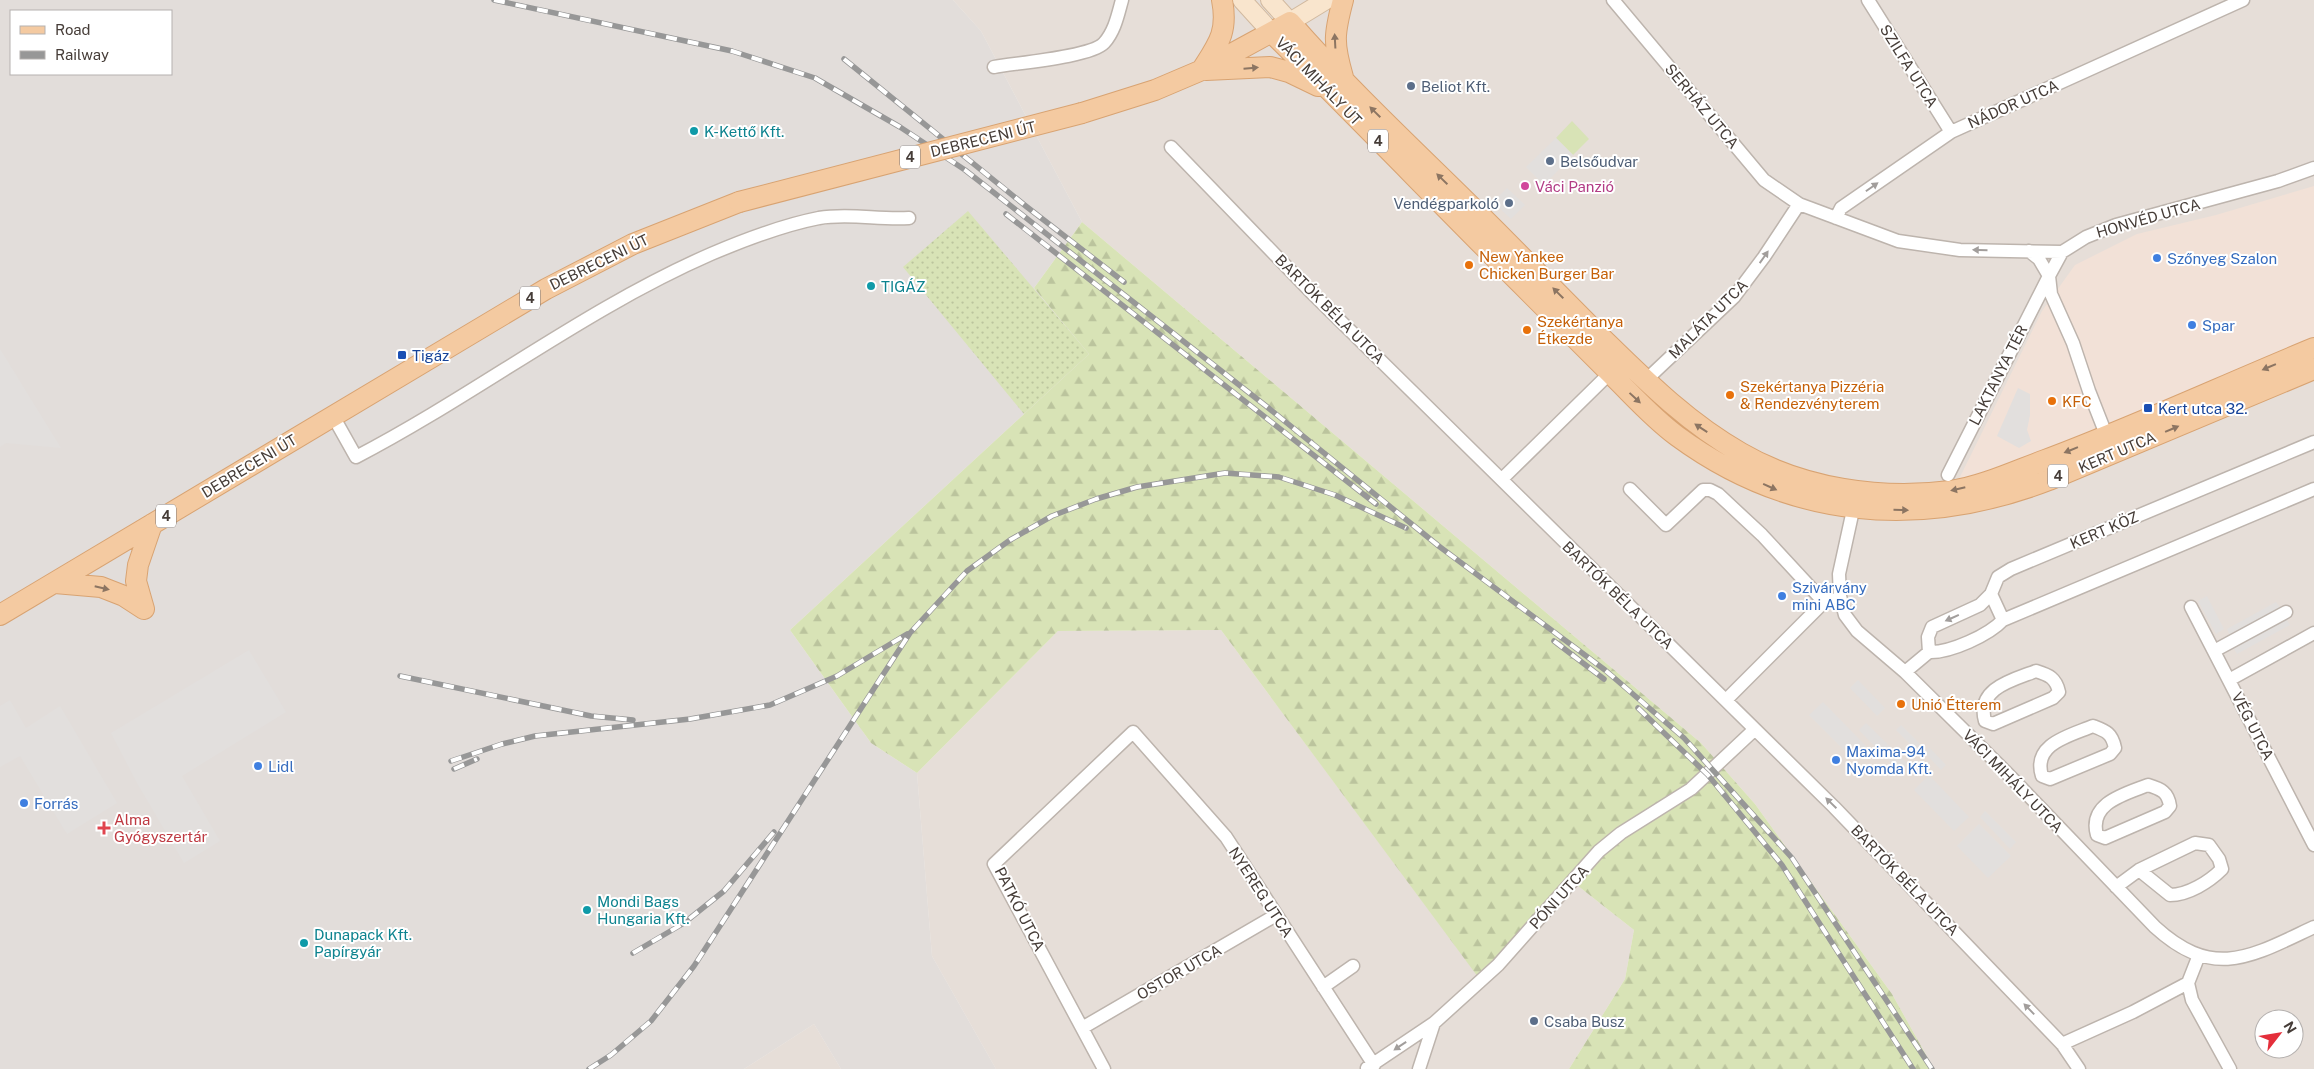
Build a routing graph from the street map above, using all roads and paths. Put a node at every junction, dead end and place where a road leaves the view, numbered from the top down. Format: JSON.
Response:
{"nodes":[{"id":1,"x":1122,"y":0,"type":"edge"},
{"id":2,"x":1222,"y":0,"type":"edge"},
{"id":3,"x":1242,"y":0,"type":"edge"},
{"id":4,"x":1270,"y":0,"type":"edge"},
{"id":5,"x":1326,"y":0,"type":"edge"},
{"id":6,"x":1343,"y":0,"type":"edge"},
{"id":7,"x":1613,"y":0,"type":"edge"},
{"id":8,"x":1868,"y":0,"type":"edge"},
{"id":9,"x":2243,"y":0,"type":"edge"},
{"id":10,"x":1290,"y":22,"type":"junction"},
{"id":11,"x":1272,"y":33,"type":"junction"},
{"id":12,"x":994,"y":67,"type":"dead end"},
{"id":13,"x":1202,"y":70,"type":"junction"},
{"id":14,"x":1337,"y":87,"type":"junction"},
{"id":15,"x":1951,"y":132,"type":"junction"},
{"id":16,"x":1171,"y":147,"type":"dead end"},
{"id":17,"x":2314,"y":168,"type":"edge"},
{"id":18,"x":1799,"y":204,"type":"junction"},
{"id":19,"x":909,"y":218,"type":"dead end"},
{"id":20,"x":1836,"y":218,"type":"junction"},
{"id":21,"x":2029,"y":251,"type":"junction"},
{"id":22,"x":2062,"y":252,"type":"junction"},
{"id":23,"x":2049,"y":276,"type":"junction"},
{"id":24,"x":2314,"y":348,"type":"edge"},
{"id":25,"x":2314,"y":369,"type":"edge"},
{"id":26,"x":1610,"y":373,"type":"junction"},
{"id":27,"x":1646,"y":380,"type":"junction"},
{"id":28,"x":333,"y":416,"type":"junction"},
{"id":29,"x":2314,"y":442,"type":"edge"},
{"id":30,"x":2110,"y":445,"type":"junction"},
{"id":31,"x":1948,"y":475,"type":"dead end"},
{"id":32,"x":1502,"y":479,"type":"junction"},
{"id":33,"x":1630,"y":489,"type":"dead end"},
{"id":34,"x":2314,"y":489,"type":"edge"},
{"id":35,"x":1855,"y":500,"type":"junction"},
{"id":36,"x":152,"y":524,"type":"junction"},
{"id":37,"x":55,"y":583,"type":"junction"},
{"id":38,"x":1991,"y":594,"type":"junction"},
{"id":39,"x":1840,"y":596,"type":"junction"},
{"id":40,"x":1824,"y":602,"type":"junction"},
{"id":41,"x":2191,"y":607,"type":"dead end"},
{"id":42,"x":2286,"y":612,"type":"dead end"},
{"id":43,"x":0,"y":615,"type":"edge"},
{"id":44,"x":2003,"y":620,"type":"junction"},
{"id":45,"x":2314,"y":633,"type":"edge"},
{"id":46,"x":2214,"y":651,"type":"junction"},
{"id":47,"x":1929,"y":652,"type":"junction"},
{"id":48,"x":1905,"y":672,"type":"junction"},
{"id":49,"x":2229,"y":680,"type":"junction"},
{"id":50,"x":1726,"y":700,"type":"junction"},
{"id":51,"x":1985,"y":721,"type":"junction"},
{"id":52,"x":1754,"y":730,"type":"junction"},
{"id":53,"x":1132,"y":732,"type":"joint"},
{"id":54,"x":1969,"y":736,"type":"junction"},
{"id":55,"x":2042,"y":776,"type":"junction"},
{"id":56,"x":2025,"y":792,"type":"junction"},
{"id":57,"x":2097,"y":835,"type":"junction"},
{"id":58,"x":2314,"y":845,"type":"edge"},
{"id":59,"x":2081,"y":850,"type":"junction"},
{"id":60,"x":2139,"y":870,"type":"junction"},
{"id":61,"x":2116,"y":887,"type":"junction"},
{"id":62,"x":1276,"y":915,"type":"junction"},
{"id":63,"x":2314,"y":927,"type":"edge"},
{"id":64,"x":2199,"y":955,"type":"junction"},
{"id":65,"x":1353,"y":966,"type":"dead end"},
{"id":66,"x":2188,"y":983,"type":"junction"},
{"id":67,"x":1323,"y":987,"type":"junction"},
{"id":68,"x":1434,"y":1023,"type":"junction"},
{"id":69,"x":1082,"y":1028,"type":"junction"},
{"id":70,"x":2062,"y":1044,"type":"junction"},
{"id":71,"x":1370,"y":1067,"type":"edge"},
{"id":72,"x":1104,"y":1069,"type":"edge"},
{"id":73,"x":1419,"y":1069,"type":"edge"},
{"id":74,"x":2079,"y":1069,"type":"edge"},
{"id":75,"x":2230,"y":1069,"type":"edge"}],
"edges":[{"from":1,"to":12,"type":"street"},
{"from":2,"to":13,"type":"main road"},
{"from":3,"to":11,"type":"main road"},
{"from":4,"to":10,"type":"main road"},
{"from":5,"to":10,"type":"main road","name":"DEBRECENI ÚT"},
{"from":14,"to":6,"type":"main road","one_way":true},
{"from":7,"to":18,"type":"street","name":"SERHÁZ UTCA"},
{"from":8,"to":15,"type":"street","name":"SZILFA UTCA"},
{"from":9,"to":15,"type":"street","name":"NÁDOR UTCA"},
{"from":10,"to":11,"type":"main road","name":"DEBRECENI ÚT","number":"4"},
{"from":10,"to":14,"type":"main road","name":"VÁCI MIHÁLY ÚT","number":"4"},
{"from":11,"to":13,"type":"main road","name":"DEBRECENI ÚT","number":"4"},
{"from":11,"to":14,"type":"main road","name":"VÁCI MIHÁLY ÚT","number":"4"},
{"from":13,"to":14,"type":"main road","name":"DEBRECENI ÚT","number":"4","one_way":true},
{"from":13,"to":28,"type":"main road","name":"DEBRECENI ÚT","number":"4","bridge":true},
{"from":14,"to":26,"type":"main road","name":"VÁCI MIHÁLY ÚT","number":"4"},
{"from":27,"to":14,"type":"main road","name":"VÁCI MIHÁLY ÚT","number":"4","one_way":true},
{"from":20,"to":15,"type":"street","name":"NÁDOR UTCA","one_way":true},
{"from":16,"to":32,"type":"street","name":"BARTÓK BÉLA UTCA"},
{"from":17,"to":22,"type":"street","name":"HONVÉD UTCA"},
{"from":18,"to":20,"type":"street"},
{"from":27,"to":18,"type":"street","name":"MALÁTA UTCA","one_way":true},
{"from":19,"to":28,"type":"street"},
{"from":21,"to":20,"type":"street","one_way":true},
{"from":21,"to":22,"type":"street"},
{"from":21,"to":23,"type":"street"},
{"from":22,"to":23,"type":"street","name":"LAKTANYA TÉR"},
{"from":23,"to":30,"type":"street"},
{"from":23,"to":31,"type":"street","name":"LAKTANYA TÉR"},
{"from":24,"to":30,"type":"main road","name":"KERT UTCA","number":"4","one_way":true},
{"from":30,"to":25,"type":"main road","name":"KERT UTCA","number":"4","one_way":true},
{"from":26,"to":32,"type":"street"},
{"from":26,"to":35,"type":"main road","name":"VÁCI MIHÁLY ÚT","number":"4","one_way":true},
{"from":35,"to":27,"type":"main road","name":"VÁCI MIHÁLY ÚT","number":"4","one_way":true},
{"from":28,"to":36,"type":"main road","name":"DEBRECENI ÚT","number":"4"},
{"from":29,"to":38,"type":"street","name":"KERT KÖZ"},
{"from":30,"to":35,"type":"main road","name":"KERT UTCA","number":"4"},
{"from":32,"to":50,"type":"street","name":"BARTÓK BÉLA UTCA"},
{"from":33,"to":40,"type":"street"},
{"from":34,"to":44,"type":"street"},
{"from":35,"to":39,"type":"street","name":"VÁCI MIHÁLY UTCA"},
{"from":36,"to":37,"type":"main road","name":"DEBRECENI ÚT","number":"4"},
{"from":37,"to":36,"type":"main road","one_way":true},
{"from":37,"to":43,"type":"main road","name":"DEBRECENI ÚT","number":"4"},
{"from":38,"to":44,"type":"street"},
{"from":38,"to":47,"type":"street","name":"KERT KÖZ","one_way":true},
{"from":39,"to":40,"type":"street"},
{"from":39,"to":48,"type":"street","name":"VÁCI MIHÁLY UTCA"},
{"from":40,"to":50,"type":"street"},
{"from":41,"to":46,"type":"street","name":"VÉG UTCA"},
{"from":42,"to":46,"type":"street"},
{"from":44,"to":47,"type":"street"},
{"from":45,"to":49,"type":"street"},
{"from":46,"to":49,"type":"street","name":"VÉG UTCA"},
{"from":47,"to":48,"type":"street"},
{"from":48,"to":54,"type":"street","name":"VÁCI MIHÁLY UTCA"},
{"from":49,"to":58,"type":"street","name":"VÉG UTCA"},
{"from":50,"to":52,"type":"street","name":"BARTÓK BÉLA UTCA"},
{"from":51,"to":51,"type":"street"},
{"from":51,"to":54,"type":"street"},
{"from":52,"to":68,"type":"street","name":"PÓNI UTCA"},
{"from":70,"to":52,"type":"street","name":"BARTÓK BÉLA UTCA","one_way":true},
{"from":53,"to":62,"type":"street","name":"NYEREG UTCA"},
{"from":53,"to":69,"type":"street","name":"PATKÓ UTCA"},
{"from":54,"to":56,"type":"street","name":"VÁCI MIHÁLY UTCA"},
{"from":55,"to":55,"type":"street"},
{"from":55,"to":56,"type":"street"},
{"from":56,"to":59,"type":"street","name":"VÁCI MIHÁLY UTCA"},
{"from":57,"to":57,"type":"street"},
{"from":57,"to":59,"type":"street"},
{"from":59,"to":61,"type":"street","name":"VÁCI MIHÁLY UTCA"},
{"from":60,"to":60,"type":"street"},
{"from":60,"to":61,"type":"street"},
{"from":61,"to":64,"type":"street","name":"VÁCI MIHÁLY UTCA"},
{"from":62,"to":67,"type":"street","name":"NYEREG UTCA"},
{"from":62,"to":69,"type":"street","name":"OSTOR UTCA"},
{"from":63,"to":64,"type":"street","name":"VÁCI MIHÁLY UTCA"},
{"from":64,"to":66,"type":"street"},
{"from":65,"to":67,"type":"street"},
{"from":66,"to":70,"type":"street"},
{"from":66,"to":75,"type":"street"},
{"from":67,"to":71,"type":"street","name":"NYEREG UTCA"},
{"from":68,"to":71,"type":"street","name":"PÓNI UTCA","one_way":true},
{"from":68,"to":73,"type":"street"},
{"from":69,"to":72,"type":"street","name":"PATKÓ UTCA"},
{"from":70,"to":74,"type":"street","name":"BARTÓK BÉLA UTCA"}]}
